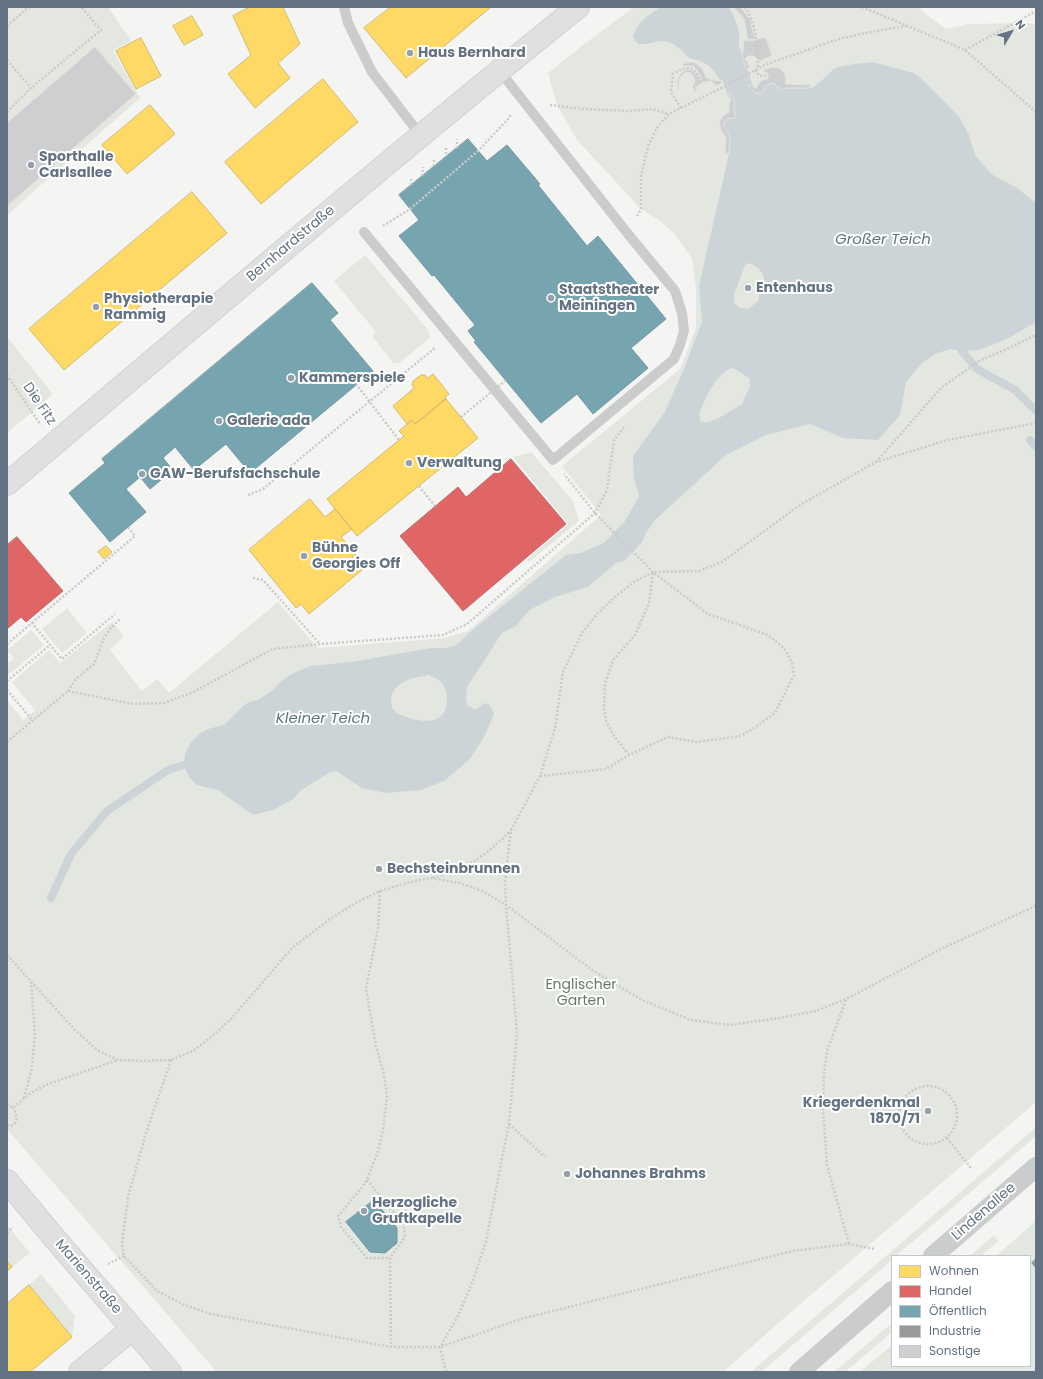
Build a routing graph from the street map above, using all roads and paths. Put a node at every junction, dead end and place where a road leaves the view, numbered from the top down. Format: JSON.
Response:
{"nodes":[{"id":1,"x":29,"y":7,"type":"edge"},
{"id":2,"x":81,"y":7,"type":"edge"},
{"id":3,"x":344,"y":7,"type":"edge"},
{"id":4,"x":578,"y":7,"type":"edge"},
{"id":5,"x":745,"y":7,"type":"edge"},
{"id":6,"x":862,"y":7,"type":"edge"},
{"id":7,"x":1036,"y":11,"type":"edge"},
{"id":8,"x":7,"y":26,"type":"edge"},
{"id":9,"x":906,"y":26,"type":"junction"},
{"id":10,"x":965,"y":50,"type":"junction"},
{"id":11,"x":7,"y":60,"type":"edge"},
{"id":12,"x":758,"y":68,"type":"junction"},
{"id":13,"x":499,"y":70,"type":"junction"},
{"id":14,"x":755,"y":70,"type":"junction"},
{"id":15,"x":769,"y":75,"type":"dead end"},
{"id":16,"x":700,"y":79,"type":"dead end"},
{"id":17,"x":31,"y":88,"type":"junction"},
{"id":18,"x":514,"y":90,"type":"junction"},
{"id":19,"x":523,"y":102,"type":"junction"},
{"id":20,"x":681,"y":108,"type":"junction"},
{"id":21,"x":7,"y":112,"type":"edge"},
{"id":22,"x":1036,"y":112,"type":"edge"},
{"id":23,"x":669,"y":114,"type":"junction"},
{"id":24,"x":420,"y":136,"type":"junction"},
{"id":25,"x":457,"y":139,"type":"dead end"},
{"id":26,"x":446,"y":148,"type":"dead end"},
{"id":27,"x":457,"y":148,"type":"dead end"},
{"id":28,"x":446,"y":156,"type":"dead end"},
{"id":29,"x":434,"y":158,"type":"dead end"},
{"id":30,"x":434,"y":166,"type":"dead end"},
{"id":31,"x":423,"y":167,"type":"dead end"},
{"id":32,"x":422,"y":176,"type":"dead end"},
{"id":33,"x":411,"y":177,"type":"dead end"},
{"id":34,"x":411,"y":185,"type":"dead end"},
{"id":35,"x":410,"y":209,"type":"dead end"},
{"id":36,"x":364,"y":232,"type":"dead end"},
{"id":37,"x":628,"y":234,"type":"junction"},
{"id":38,"x":450,"y":335,"type":"junction"},
{"id":39,"x":1036,"y":335,"type":"edge"},
{"id":40,"x":7,"y":375,"type":"edge"},
{"id":41,"x":506,"y":380,"type":"dead end"},
{"id":42,"x":356,"y":384,"type":"dead end"},
{"id":43,"x":461,"y":417,"type":"dead end"},
{"id":44,"x":628,"y":422,"type":"dead end"},
{"id":45,"x":1036,"y":423,"type":"edge"},
{"id":46,"x":399,"y":440,"type":"dead end"},
{"id":47,"x":54,"y":444,"type":"junction"},
{"id":48,"x":553,"y":460,"type":"junction"},
{"id":49,"x":876,"y":462,"type":"junction"},
{"id":50,"x":7,"y":484,"type":"edge"},
{"id":51,"x":419,"y":486,"type":"dead end"},
{"id":52,"x":248,"y":495,"type":"dead end"},
{"id":53,"x":435,"y":506,"type":"dead end"},
{"id":54,"x":595,"y":513,"type":"junction"},
{"id":55,"x":128,"y":527,"type":"dead end"},
{"id":56,"x":653,"y":572,"type":"junction"},
{"id":57,"x":253,"y":578,"type":"dead end"},
{"id":58,"x":115,"y":614,"type":"dead end"},
{"id":59,"x":120,"y":619,"type":"dead end"},
{"id":60,"x":32,"y":624,"type":"junction"},
{"id":61,"x":7,"y":644,"type":"edge"},
{"id":62,"x":320,"y":644,"type":"junction"},
{"id":63,"x":50,"y":645,"type":"junction"},
{"id":64,"x":7,"y":681,"type":"edge"},
{"id":65,"x":7,"y":690,"type":"edge"},
{"id":66,"x":68,"y":691,"type":"junction"},
{"id":67,"x":33,"y":721,"type":"junction"},
{"id":68,"x":7,"y":742,"type":"edge"},
{"id":69,"x":629,"y":755,"type":"junction"},
{"id":70,"x":540,"y":776,"type":"junction"},
{"id":71,"x":511,"y":830,"type":"junction"},
{"id":72,"x":431,"y":878,"type":"junction"},
{"id":73,"x":380,"y":891,"type":"junction"},
{"id":74,"x":506,"y":905,"type":"junction"},
{"id":75,"x":1035,"y":907,"type":"edge"},
{"id":76,"x":7,"y":955,"type":"edge"},
{"id":77,"x":31,"y":982,"type":"junction"},
{"id":78,"x":846,"y":999,"type":"junction"},
{"id":79,"x":118,"y":1060,"type":"junction"},
{"id":80,"x":171,"y":1060,"type":"junction"},
{"id":81,"x":24,"y":1098,"type":"junction"},
{"id":82,"x":7,"y":1104,"type":"edge"},
{"id":83,"x":13,"y":1108,"type":"junction"},
{"id":84,"x":509,"y":1124,"type":"junction"},
{"id":85,"x":7,"y":1126,"type":"edge"},
{"id":86,"x":947,"y":1138,"type":"junction"},
{"id":87,"x":546,"y":1157,"type":"dead end"},
{"id":88,"x":1036,"y":1167,"type":"edge"},
{"id":89,"x":971,"y":1168,"type":"dead end"},
{"id":90,"x":7,"y":1180,"type":"edge"},
{"id":91,"x":368,"y":1180,"type":"junction"},
{"id":92,"x":850,"y":1244,"type":"junction"},
{"id":93,"x":875,"y":1249,"type":"dead end"},
{"id":94,"x":934,"y":1255,"type":"edge"},
{"id":95,"x":124,"y":1256,"type":"junction"},
{"id":96,"x":390,"y":1258,"type":"junction"},
{"id":97,"x":103,"y":1268,"type":"dead end"},
{"id":98,"x":891,"y":1292,"type":"edge"},
{"id":99,"x":132,"y":1329,"type":"junction"},
{"id":100,"x":391,"y":1347,"type":"junction"},
{"id":101,"x":440,"y":1347,"type":"junction"},
{"id":102,"x":80,"y":1372,"type":"edge"},
{"id":103,"x":170,"y":1372,"type":"edge"},
{"id":104,"x":446,"y":1372,"type":"edge"},
{"id":105,"x":798,"y":1372,"type":"edge"}],
"edges":[{"from":1,"to":8,"type":"path"},
{"from":2,"to":17,"type":"path"},
{"from":3,"to":24,"type":"lane"},
{"from":4,"to":13,"type":"main road","name":"Bernhardstraße"},
{"from":5,"to":12,"type":"path"},
{"from":6,"to":9,"type":"path"},
{"from":7,"to":10,"type":"path"},
{"from":9,"to":10,"type":"path"},
{"from":9,"to":12,"type":"path"},
{"from":10,"to":22,"type":"path"},
{"from":11,"to":17,"type":"path"},
{"from":12,"to":14,"type":"path"},
{"from":13,"to":18,"type":"lane"},
{"from":13,"to":24,"type":"main road","name":"Bernhardstraße"},
{"from":14,"to":15,"type":"path"},
{"from":14,"to":20,"type":"path"},
{"from":16,"to":20,"type":"path"},
{"from":17,"to":21,"type":"path"},
{"from":18,"to":19,"type":"lane"},
{"from":18,"to":35,"type":"path"},
{"from":19,"to":23,"type":"path"},
{"from":19,"to":37,"type":"lane"},
{"from":20,"to":23,"type":"path"},
{"from":23,"to":37,"type":"path"},
{"from":24,"to":47,"type":"main road","name":"Bernhardstraße"},
{"from":25,"to":27,"type":"path"},
{"from":26,"to":28,"type":"path"},
{"from":29,"to":30,"type":"path"},
{"from":31,"to":32,"type":"path"},
{"from":33,"to":34,"type":"path"},
{"from":36,"to":38,"type":"lane"},
{"from":37,"to":48,"type":"lane"},
{"from":38,"to":48,"type":"lane"},
{"from":38,"to":52,"type":"path"},
{"from":39,"to":49,"type":"path"},
{"from":40,"to":47,"type":"path","name":"Die Fitz"},
{"from":41,"to":43,"type":"path","bridge":true},
{"from":42,"to":46,"type":"path","bridge":true},
{"from":44,"to":54,"type":"path"},
{"from":45,"to":49,"type":"path"},
{"from":47,"to":50,"type":"main road","name":"Bernhardstraße"},
{"from":48,"to":54,"type":"path"},
{"from":49,"to":56,"type":"path"},
{"from":51,"to":53,"type":"path"},
{"from":54,"to":56,"type":"path"},
{"from":54,"to":62,"type":"path"},
{"from":55,"to":60,"type":"path"},
{"from":56,"to":69,"type":"path"},
{"from":56,"to":69,"type":"path"},
{"from":56,"to":70,"type":"path"},
{"from":57,"to":62,"type":"path"},
{"from":58,"to":63,"type":"path"},
{"from":59,"to":66,"type":"path"},
{"from":60,"to":61,"type":"path"},
{"from":60,"to":63,"type":"path"},
{"from":62,"to":66,"type":"path"},
{"from":63,"to":64,"type":"path"},
{"from":65,"to":67,"type":"path"},
{"from":66,"to":67,"type":"path"},
{"from":67,"to":68,"type":"path"},
{"from":69,"to":70,"type":"path"},
{"from":70,"to":71,"type":"path"},
{"from":71,"to":72,"type":"path"},
{"from":71,"to":74,"type":"path"},
{"from":72,"to":73,"type":"path"},
{"from":72,"to":74,"type":"path"},
{"from":73,"to":80,"type":"path"},
{"from":73,"to":91,"type":"path"},
{"from":74,"to":78,"type":"path"},
{"from":74,"to":84,"type":"path"},
{"from":75,"to":78,"type":"path"},
{"from":76,"to":77,"type":"path"},
{"from":77,"to":79,"type":"path"},
{"from":77,"to":81,"type":"path"},
{"from":78,"to":92,"type":"path"},
{"from":79,"to":80,"type":"path"},
{"from":79,"to":81,"type":"path"},
{"from":80,"to":95,"type":"path"},
{"from":81,"to":83,"type":"path"},
{"from":82,"to":83,"type":"path"},
{"from":83,"to":85,"type":"path"},
{"from":84,"to":87,"type":"path"},
{"from":84,"to":101,"type":"path"},
{"from":86,"to":86,"type":"path"},
{"from":86,"to":89,"type":"path"},
{"from":88,"to":94,"type":"street","name":"Lindenallee"},
{"from":90,"to":99,"type":"main road","name":"Marienstraße"},
{"from":91,"to":96,"type":"path"},
{"from":91,"to":96,"type":"path"},
{"from":92,"to":93,"type":"path"},
{"from":92,"to":101,"type":"path"},
{"from":95,"to":97,"type":"path"},
{"from":95,"to":100,"type":"path"},
{"from":96,"to":100,"type":"path"},
{"from":98,"to":105,"type":"street"},
{"from":99,"to":102,"type":"main road"},
{"from":99,"to":103,"type":"main road","name":"Marienstraße"},
{"from":100,"to":101,"type":"path"},
{"from":101,"to":104,"type":"path"}]}
